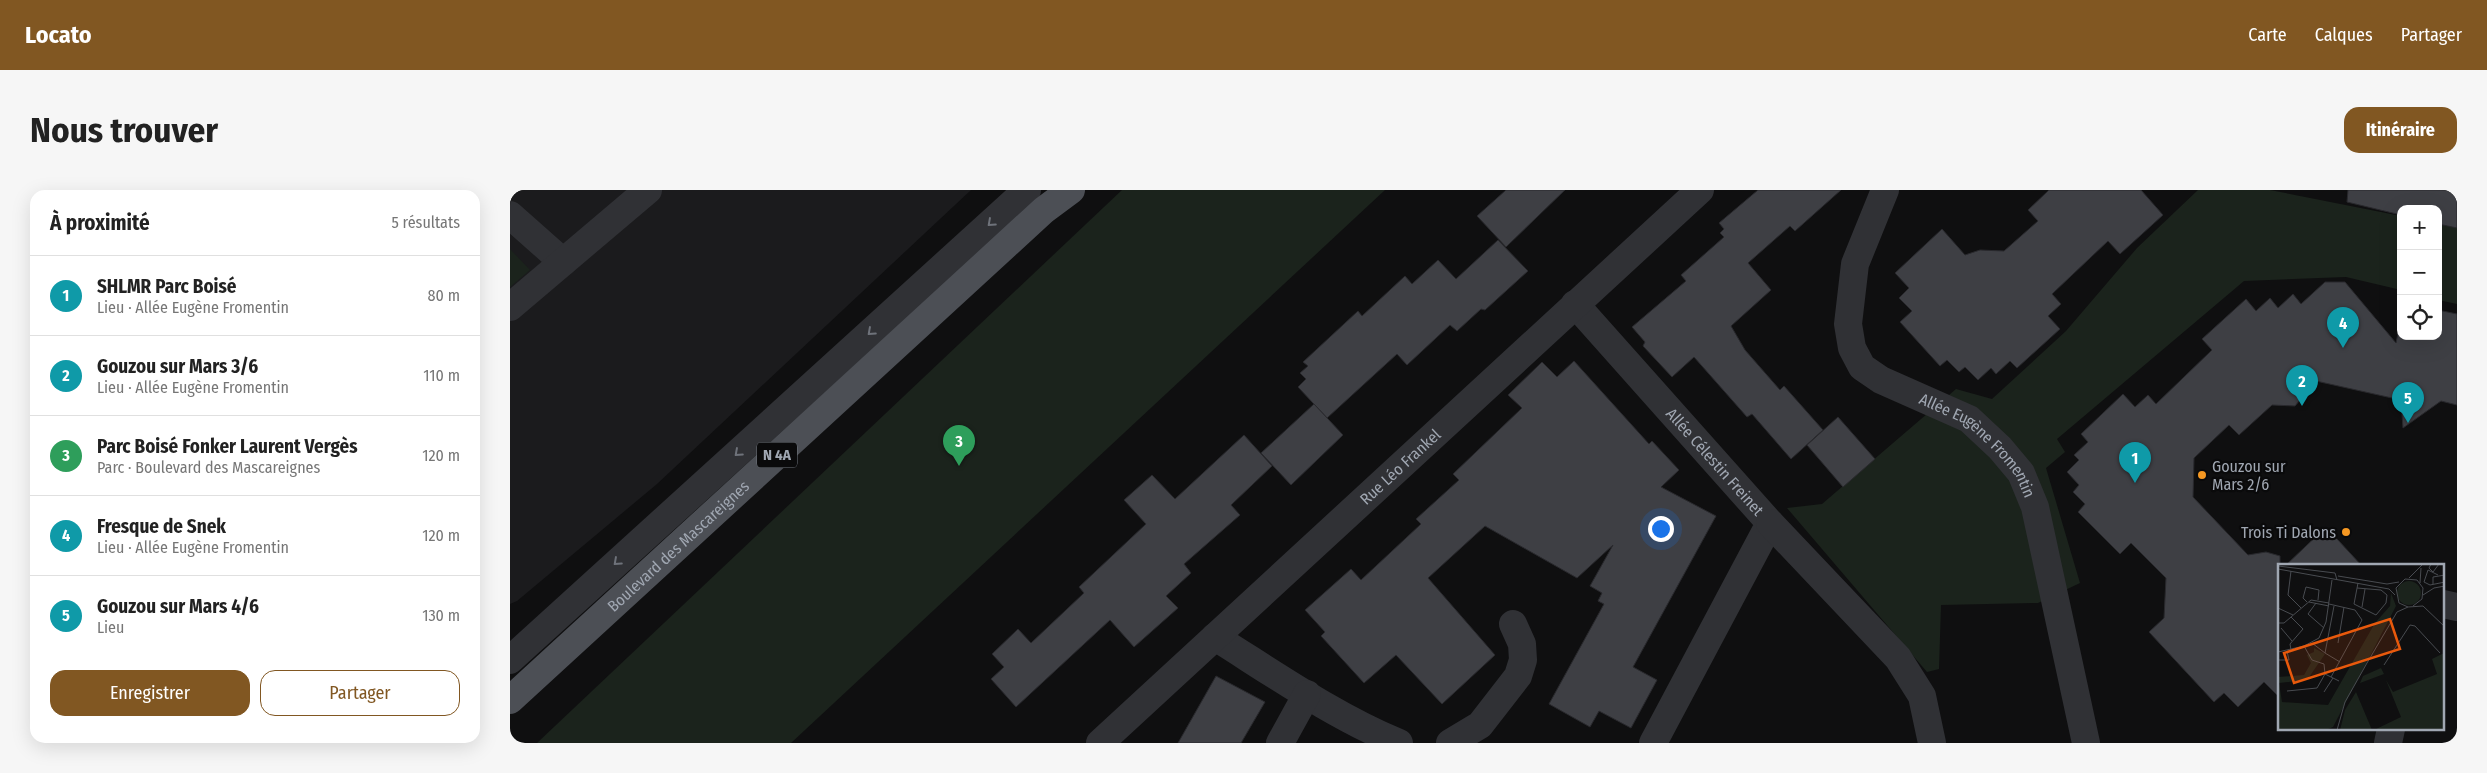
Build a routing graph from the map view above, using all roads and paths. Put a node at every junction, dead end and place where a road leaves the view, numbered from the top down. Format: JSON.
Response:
{"nodes":[{"id":1,"x":648,"y":190,"type":"edge"},
{"id":2,"x":1071,"y":190,"type":"edge"},
{"id":3,"x":1700,"y":190,"type":"edge"},
{"id":4,"x":1885,"y":190,"type":"edge"},
{"id":5,"x":1043,"y":197,"type":"edge"},
{"id":6,"x":510,"y":215,"type":"edge"},
{"id":7,"x":563,"y":262,"type":"junction"},
{"id":8,"x":1575,"y":304,"type":"junction"},
{"id":9,"x":510,"y":307,"type":"edge"},
{"id":10,"x":1770,"y":523,"type":"junction"},
{"id":11,"x":2444,"y":604,"type":"edge"},
{"id":12,"x":2457,"y":607,"type":"edge"},
{"id":13,"x":1513,"y":624,"type":"dead end"},
{"id":14,"x":1215,"y":637,"type":"junction"},
{"id":15,"x":510,"y":660,"type":"edge"},
{"id":16,"x":1307,"y":694,"type":"junction"},
{"id":17,"x":510,"y":700,"type":"edge"},
{"id":18,"x":2391,"y":730,"type":"edge"},
{"id":19,"x":1100,"y":743,"type":"edge"},
{"id":20,"x":1280,"y":743,"type":"edge"},
{"id":21,"x":1398,"y":743,"type":"edge"},
{"id":22,"x":1450,"y":743,"type":"edge"},
{"id":23,"x":1653,"y":743,"type":"edge"},
{"id":24,"x":1932,"y":743,"type":"edge"},
{"id":25,"x":2086,"y":743,"type":"edge"},
{"id":26,"x":2388,"y":743,"type":"edge"}],
"edges":[{"from":1,"to":7,"type":"street"},
{"from":2,"to":5,"type":"main road","name":"Boulevard des Mascareignes","number":"N 4A"},
{"from":3,"to":8,"type":"street","name":"Rue Léo Frankel"},
{"from":4,"to":25,"type":"street","name":"Allée Eugène Fromentin"},
{"from":5,"to":15,"type":"street","one_way":true},
{"from":5,"to":17,"type":"main road","name":"Boulevard des Mascareignes","number":"N 4A"},
{"from":6,"to":7,"type":"street"},
{"from":7,"to":9,"type":"street"},
{"from":8,"to":10,"type":"street","name":"Allée Célestin Freinet"},
{"from":8,"to":14,"type":"street","name":"Rue Léo Frankel"},
{"from":10,"to":23,"type":"street","name":"Allée Célestin Freinet"},
{"from":10,"to":24,"type":"street"},
{"from":11,"to":12,"type":"street"},
{"from":13,"to":22,"type":"street"},
{"from":14,"to":16,"type":"street"},
{"from":14,"to":19,"type":"street","name":"Rue Léo Frankel"},
{"from":16,"to":20,"type":"street"},
{"from":16,"to":21,"type":"street"},
{"from":18,"to":26,"type":"street"}]}
